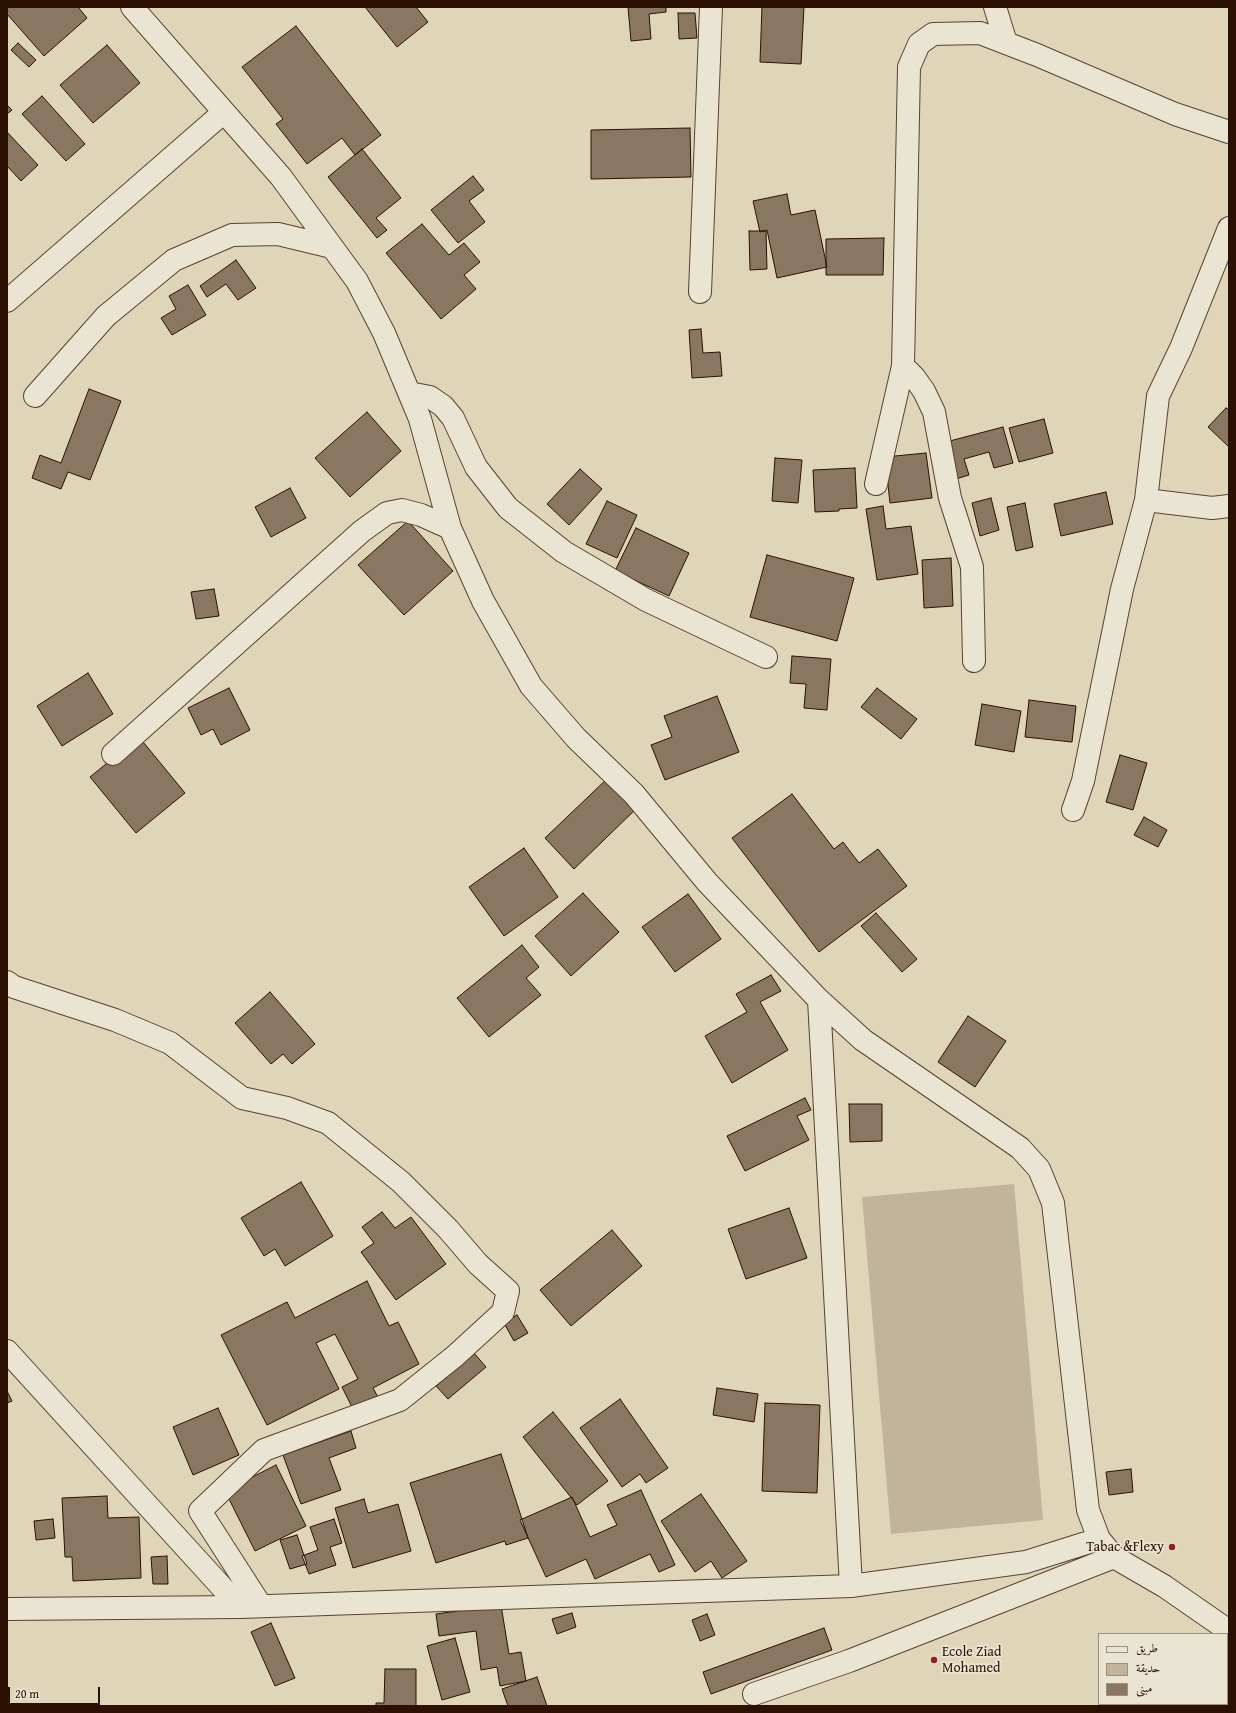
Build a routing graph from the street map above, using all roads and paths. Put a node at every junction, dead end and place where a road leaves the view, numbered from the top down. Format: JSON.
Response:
{"nodes":[{"id":1,"x":132,"y":7,"type":"edge"},
{"id":2,"x":711,"y":7,"type":"edge"},
{"id":3,"x":995,"y":7,"type":"edge"},
{"id":4,"x":1006,"y":43,"type":"junction"},
{"id":5,"x":224,"y":112,"type":"junction"},
{"id":6,"x":1229,"y":132,"type":"edge"},
{"id":7,"x":1229,"y":228,"type":"edge"},
{"id":8,"x":332,"y":247,"type":"junction"},
{"id":9,"x":700,"y":292,"type":"dead end"},
{"id":10,"x":7,"y":301,"type":"edge"},
{"id":11,"x":903,"y":366,"type":"junction"},
{"id":12,"x":409,"y":393,"type":"junction"},
{"id":13,"x":35,"y":396,"type":"dead end"},
{"id":14,"x":876,"y":484,"type":"dead end"},
{"id":15,"x":1146,"y":500,"type":"junction"},
{"id":16,"x":1229,"y":506,"type":"edge"},
{"id":17,"x":450,"y":528,"type":"junction"},
{"id":18,"x":766,"y":657,"type":"dead end"},
{"id":19,"x":974,"y":661,"type":"dead end"},
{"id":20,"x":113,"y":754,"type":"dead end"},
{"id":21,"x":1073,"y":810,"type":"dead end"},
{"id":22,"x":7,"y":982,"type":"edge"},
{"id":23,"x":819,"y":1000,"type":"junction"},
{"id":24,"x":7,"y":1351,"type":"edge"},
{"id":25,"x":1098,"y":1538,"type":"junction"},
{"id":26,"x":1114,"y":1557,"type":"junction"},
{"id":27,"x":851,"y":1586,"type":"junction"},
{"id":28,"x":251,"y":1607,"type":"junction"},
{"id":29,"x":7,"y":1609,"type":"edge"},
{"id":30,"x":1229,"y":1631,"type":"edge"},
{"id":31,"x":754,"y":1694,"type":"dead end"}],
"edges":[{"from":1,"to":5,"type":"street"},
{"from":2,"to":9,"type":"street"},
{"from":3,"to":4,"type":"street"},
{"from":4,"to":6,"type":"street"},
{"from":4,"to":11,"type":"street"},
{"from":5,"to":8,"type":"street"},
{"from":5,"to":10,"type":"street"},
{"from":7,"to":15,"type":"street"},
{"from":8,"to":12,"type":"street"},
{"from":8,"to":13,"type":"street"},
{"from":11,"to":14,"type":"street"},
{"from":11,"to":19,"type":"street"},
{"from":12,"to":17,"type":"street"},
{"from":12,"to":18,"type":"street"},
{"from":15,"to":16,"type":"street"},
{"from":15,"to":21,"type":"street"},
{"from":17,"to":20,"type":"street"},
{"from":17,"to":23,"type":"street"},
{"from":22,"to":28,"type":"street"},
{"from":23,"to":25,"type":"street"},
{"from":23,"to":27,"type":"street"},
{"from":24,"to":28,"type":"street"},
{"from":25,"to":26,"type":"street"},
{"from":25,"to":27,"type":"street"},
{"from":26,"to":30,"type":"street"},
{"from":26,"to":31,"type":"street"},
{"from":27,"to":28,"type":"street"},
{"from":28,"to":29,"type":"street"}]}
